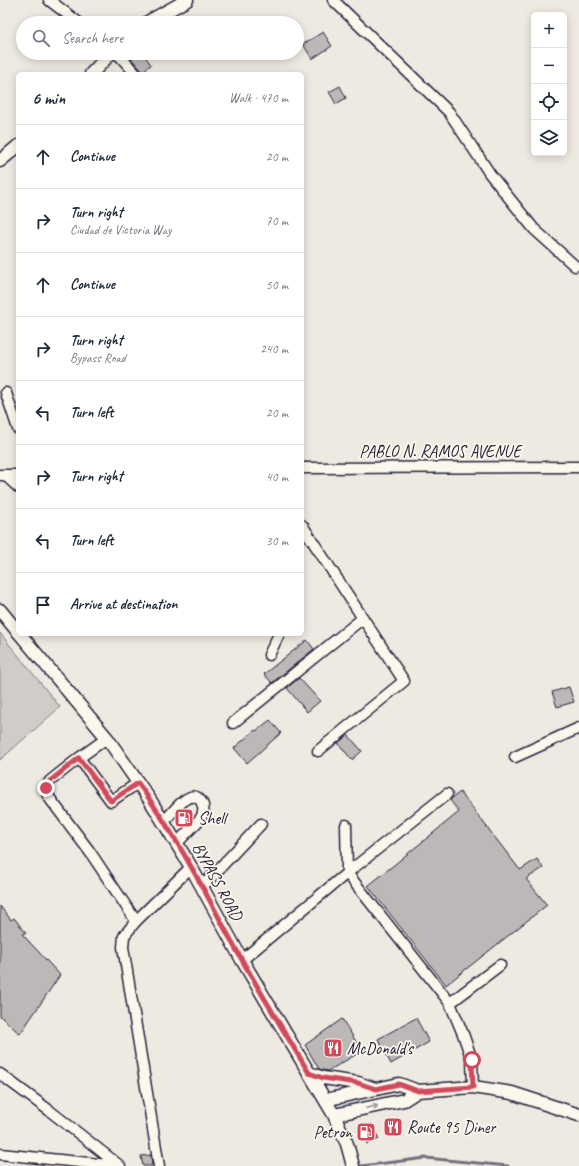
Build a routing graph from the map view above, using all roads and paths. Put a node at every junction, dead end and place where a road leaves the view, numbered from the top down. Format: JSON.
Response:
{"nodes":[{"id":1,"x":49,"y":0,"type":"edge"},
{"id":2,"x":186,"y":0,"type":"edge"},
{"id":3,"x":333,"y":0,"type":"edge"},
{"id":4,"x":70,"y":16,"type":"edge"},
{"id":5,"x":158,"y":16,"type":"edge"},
{"id":6,"x":104,"y":60,"type":"edge"},
{"id":7,"x":123,"y":60,"type":"edge"},
{"id":8,"x":93,"y":72,"type":"edge"},
{"id":9,"x":134,"y":72,"type":"edge"},
{"id":10,"x":16,"y":148,"type":"edge"},
{"id":11,"x":0,"y":161,"type":"edge"},
{"id":12,"x":575,"y":266,"type":"dead end"},
{"id":13,"x":6,"y":393,"type":"dead end"},
{"id":14,"x":16,"y":423,"type":"edge"},
{"id":15,"x":579,"y":467,"type":"edge"},
{"id":16,"x":304,"y":468,"type":"edge"},
{"id":17,"x":3,"y":475,"type":"edge"},
{"id":18,"x":16,"y":475,"type":"edge"},
{"id":19,"x":16,"y":485,"type":"edge"},
{"id":20,"x":304,"y":528,"type":"edge"},
{"id":21,"x":0,"y":610,"type":"edge"},
{"id":22,"x":363,"y":618,"type":"junction"},
{"id":23,"x":16,"y":629,"type":"edge"},
{"id":24,"x":22,"y":636,"type":"edge"},
{"id":25,"x":278,"y":636,"type":"edge"},
{"id":26,"x":268,"y":655,"type":"dead end"},
{"id":27,"x":233,"y":723,"type":"dead end"},
{"id":28,"x":579,"y":728,"type":"edge"},
{"id":29,"x":107,"y":738,"type":"junction"},
{"id":30,"x":318,"y":751,"type":"dead end"},
{"id":31,"x":515,"y":757,"type":"dead end"},
{"id":32,"x":79,"y":758,"type":"junction"},
{"id":33,"x":138,"y":783,"type":"junction"},
{"id":34,"x":447,"y":794,"type":"dead end"},
{"id":35,"x":164,"y":822,"type":"junction"},
{"id":36,"x":261,"y":824,"type":"dead end"},
{"id":37,"x":346,"y":825,"type":"dead end"},
{"id":38,"x":177,"y":843,"type":"junction"},
{"id":39,"x":190,"y":867,"type":"junction"},
{"id":40,"x":347,"y":873,"type":"junction"},
{"id":41,"x":202,"y":887,"type":"junction"},
{"id":42,"x":136,"y":921,"type":"junction"},
{"id":43,"x":242,"y":960,"type":"junction"},
{"id":44,"x":500,"y":965,"type":"dead end"},
{"id":45,"x":450,"y":1003,"type":"junction"},
{"id":46,"x":309,"y":1073,"type":"junction"},
{"id":47,"x":0,"y":1074,"type":"edge"},
{"id":48,"x":473,"y":1087,"type":"junction"},
{"id":49,"x":376,"y":1089,"type":"junction"},
{"id":50,"x":418,"y":1091,"type":"junction"},
{"id":51,"x":325,"y":1100,"type":"junction"},
{"id":52,"x":334,"y":1115,"type":"junction"},
{"id":53,"x":579,"y":1115,"type":"edge"},
{"id":54,"x":0,"y":1154,"type":"edge"},
{"id":55,"x":353,"y":1165,"type":"edge"},
{"id":56,"x":120,"y":1166,"type":"edge"},
{"id":57,"x":159,"y":1166,"type":"edge"}],
"edges":[{"from":1,"to":4,"type":"street"},
{"from":2,"to":5,"type":"main road"},
{"from":3,"to":12,"type":"street"},
{"from":6,"to":8,"type":"main road"},
{"from":7,"to":9,"type":"street"},
{"from":10,"to":11,"type":"main road"},
{"from":13,"to":14,"type":"street"},
{"from":15,"to":16,"type":"street","name":"PABLO N. RAMOS AVENUE"},
{"from":17,"to":18,"type":"street"},
{"from":17,"to":19,"type":"street"},
{"from":20,"to":22,"type":"street"},
{"from":21,"to":23,"type":"main road","name":"BYPASS ROAD"},
{"from":22,"to":27,"type":"street"},
{"from":22,"to":30,"type":"street"},
{"from":24,"to":29,"type":"main road","name":"BYPASS ROAD"},
{"from":25,"to":26,"type":"street"},
{"from":28,"to":31,"type":"street"},
{"from":29,"to":32,"type":"street"},
{"from":29,"to":33,"type":"main road","name":"BYPASS ROAD"},
{"from":32,"to":33,"type":"street"},
{"from":32,"to":42,"type":"street"},
{"from":33,"to":35,"type":"main road","name":"BYPASS ROAD"},
{"from":34,"to":40,"type":"street"},
{"from":35,"to":38,"type":"main road","name":"BYPASS ROAD"},
{"from":35,"to":38,"type":"street"},
{"from":36,"to":41,"type":"street"},
{"from":37,"to":40,"type":"street"},
{"from":38,"to":39,"type":"main road","name":"BYPASS ROAD"},
{"from":39,"to":41,"type":"main road","name":"BYPASS ROAD"},
{"from":39,"to":42,"type":"street"},
{"from":40,"to":43,"type":"street"},
{"from":40,"to":45,"type":"street"},
{"from":41,"to":43,"type":"main road","name":"BYPASS ROAD"},
{"from":42,"to":57,"type":"street"},
{"from":43,"to":46,"type":"main road","name":"BYPASS ROAD"},
{"from":44,"to":45,"type":"street"},
{"from":45,"to":48,"type":"street"},
{"from":46,"to":49,"type":"main road"},
{"from":46,"to":51,"type":"main road","name":"BYPASS ROAD"},
{"from":47,"to":56,"type":"street"},
{"from":48,"to":50,"type":"main road"},
{"from":48,"to":53,"type":"main road"},
{"from":49,"to":50,"type":"main road"},
{"from":49,"to":51,"type":"main road"},
{"from":52,"to":50,"type":"main road","one_way":true},
{"from":51,"to":52,"type":"main road","name":"BYPASS ROAD"},
{"from":52,"to":55,"type":"main road","name":"BYPASS ROAD"},
{"from":54,"to":56,"type":"street"}]}
